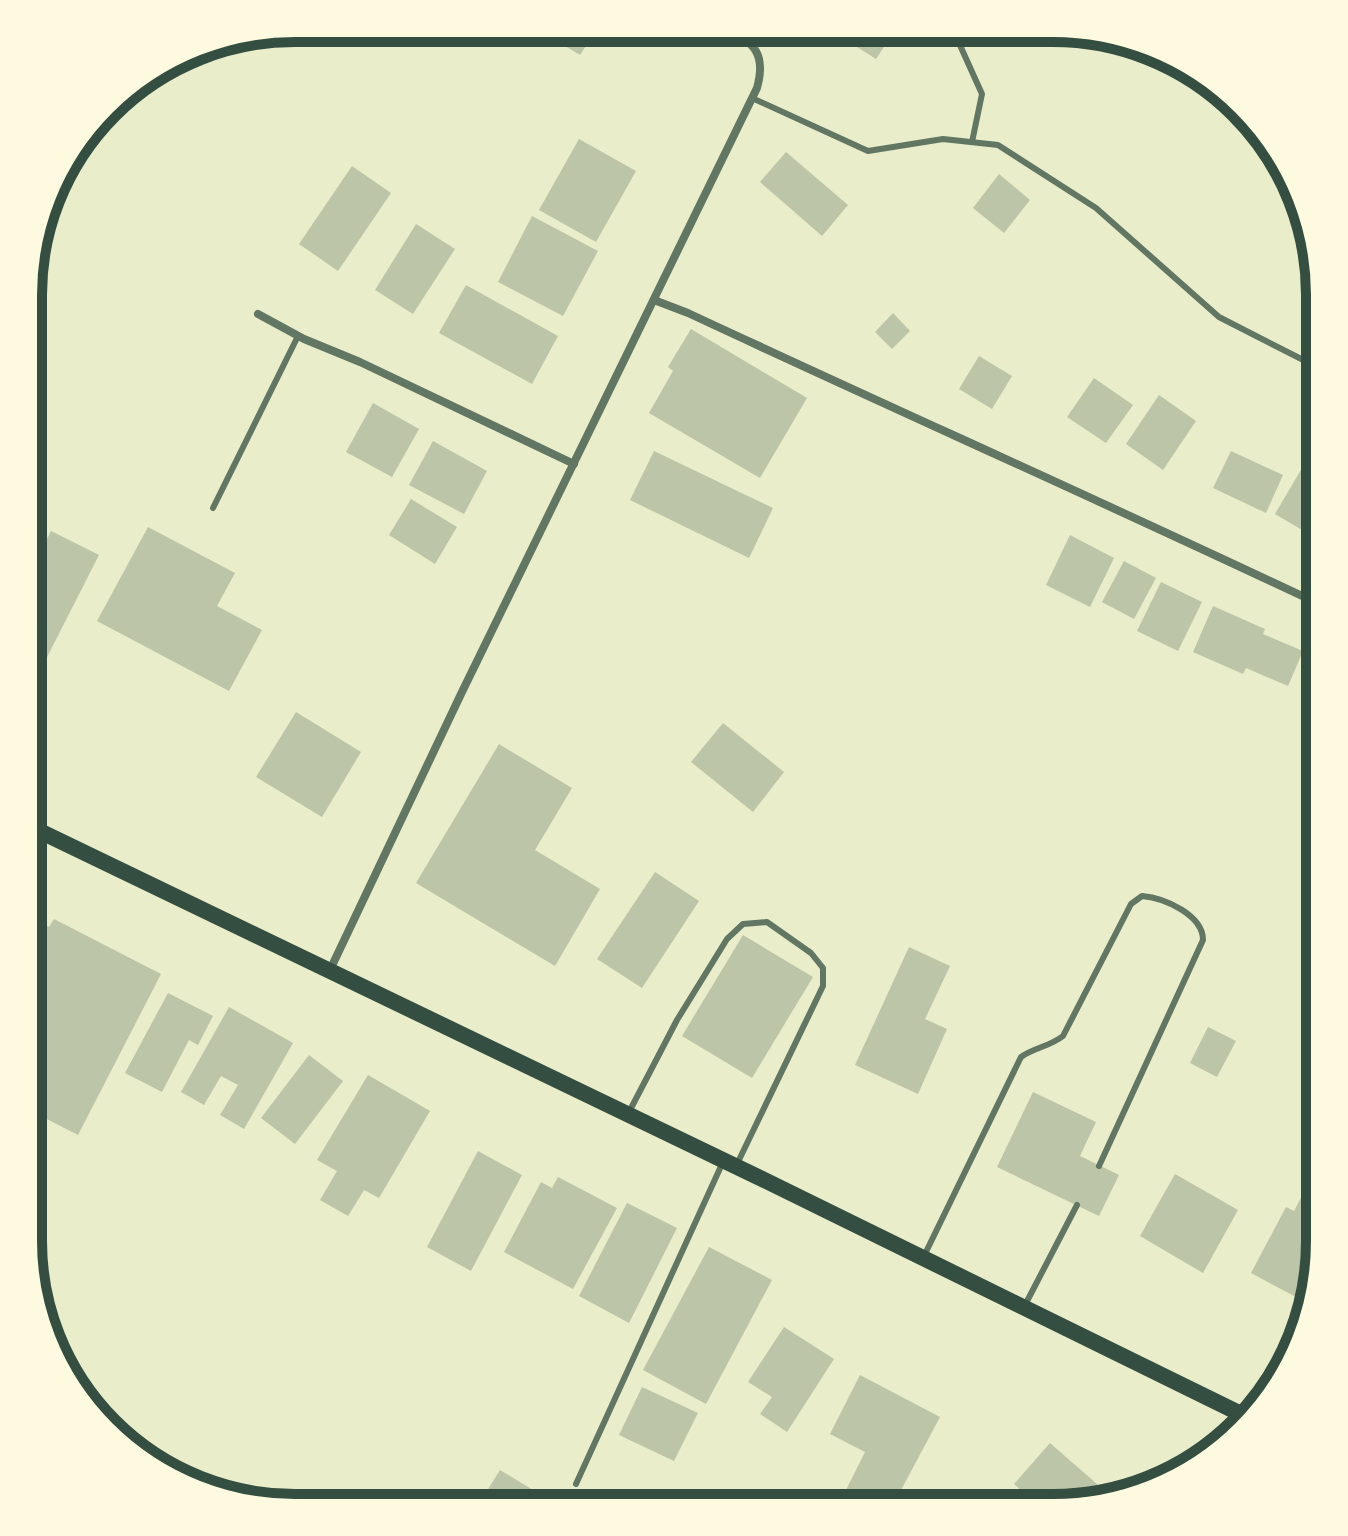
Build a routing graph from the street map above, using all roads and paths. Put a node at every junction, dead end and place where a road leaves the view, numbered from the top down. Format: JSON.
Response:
{"nodes":[{"id":1,"x":748,"y":42,"type":"edge"},
{"id":2,"x":958,"y":42,"type":"edge"},
{"id":3,"x":752,"y":98,"type":"junction"},
{"id":4,"x":972,"y":142,"type":"junction"},
{"id":5,"x":654,"y":300,"type":"junction"},
{"id":6,"x":258,"y":314,"type":"dead end"},
{"id":7,"x":298,"y":336,"type":"junction"},
{"id":8,"x":1305,"y":361,"type":"edge"},
{"id":9,"x":574,"y":464,"type":"junction"},
{"id":10,"x":213,"y":508,"type":"dead end"},
{"id":11,"x":1305,"y":597,"type":"edge"},
{"id":12,"x":43,"y":832,"type":"edge"},
{"id":13,"x":330,"y":970,"type":"junction"},
{"id":14,"x":628,"y":1114,"type":"junction"},
{"id":15,"x":730,"y":1163,"type":"junction"},
{"id":16,"x":1099,"y":1166,"type":"dead end"},
{"id":17,"x":1077,"y":1205,"type":"dead end"},
{"id":18,"x":923,"y":1257,"type":"junction"},
{"id":19,"x":1024,"y":1307,"type":"junction"},
{"id":20,"x":1238,"y":1413,"type":"edge"},
{"id":21,"x":576,"y":1484,"type":"dead end"}],
"edges":[{"from":1,"to":3,"type":"street"},
{"from":2,"to":4,"type":"lane"},
{"from":3,"to":4,"type":"lane"},
{"from":3,"to":5,"type":"street"},
{"from":4,"to":8,"type":"lane"},
{"from":5,"to":9,"type":"street"},
{"from":5,"to":11,"type":"street"},
{"from":6,"to":7,"type":"street"},
{"from":7,"to":9,"type":"street"},
{"from":7,"to":10,"type":"lane"},
{"from":9,"to":13,"type":"street"},
{"from":12,"to":13,"type":"main road"},
{"from":13,"to":14,"type":"main road"},
{"from":14,"to":15,"type":"main road"},
{"from":14,"to":15,"type":"lane"},
{"from":15,"to":18,"type":"main road"},
{"from":15,"to":21,"type":"lane"},
{"from":16,"to":18,"type":"lane"},
{"from":17,"to":19,"type":"lane"},
{"from":18,"to":19,"type":"main road"},
{"from":19,"to":20,"type":"main road"}]}
